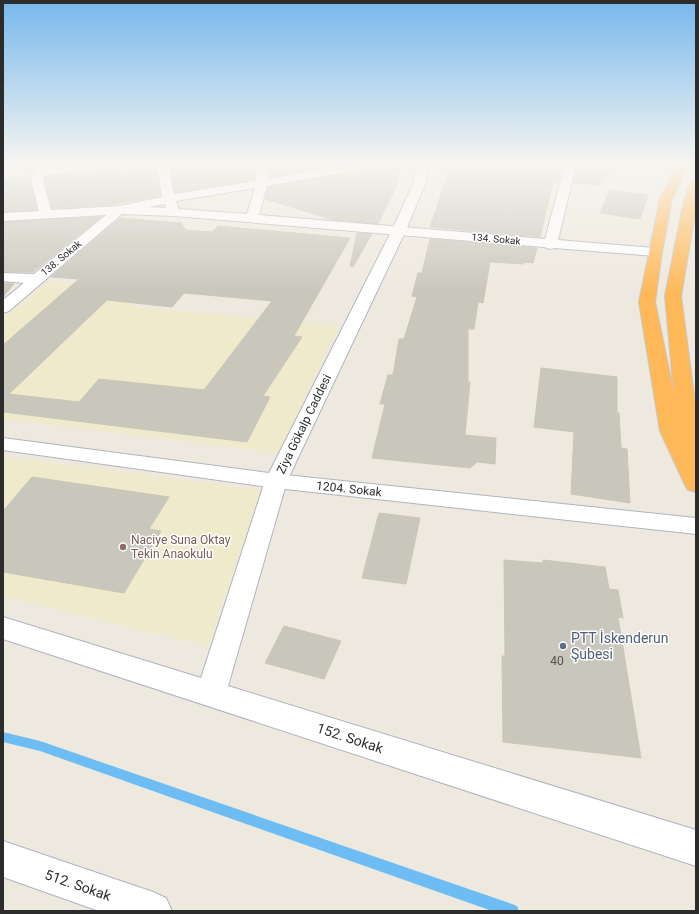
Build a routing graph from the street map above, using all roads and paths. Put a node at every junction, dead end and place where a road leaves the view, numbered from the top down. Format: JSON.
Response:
{"nodes":[{"id":1,"x":44,"y":208,"type":"edge"},
{"id":2,"x":130,"y":208,"type":"edge"},
{"id":3,"x":172,"y":208,"type":"edge"},
{"id":4,"x":255,"y":208,"type":"edge"},
{"id":5,"x":409,"y":208,"type":"edge"},
{"id":6,"x":560,"y":208,"type":"edge"},
{"id":7,"x":664,"y":208,"type":"edge"},
{"id":8,"x":690,"y":208,"type":"edge"},
{"id":9,"x":119,"y":210,"type":"junction"},
{"id":10,"x":174,"y":212,"type":"junction"},
{"id":11,"x":46,"y":214,"type":"junction"},
{"id":12,"x":3,"y":217,"type":"edge"},
{"id":13,"x":252,"y":218,"type":"junction"},
{"id":14,"x":399,"y":230,"type":"junction"},
{"id":15,"x":550,"y":245,"type":"junction"},
{"id":16,"x":655,"y":252,"type":"junction"},
{"id":17,"x":3,"y":277,"type":"edge"},
{"id":18,"x":36,"y":279,"type":"junction"},
{"id":19,"x":3,"y":308,"type":"edge"},
{"id":20,"x":3,"y":444,"type":"edge"},
{"id":21,"x":696,"y":476,"type":"edge"},
{"id":22,"x":276,"y":481,"type":"junction"},
{"id":23,"x":696,"y":485,"type":"edge"},
{"id":24,"x":696,"y":526,"type":"edge"},
{"id":25,"x":3,"y":628,"type":"edge"},
{"id":26,"x":211,"y":693,"type":"junction"},
{"id":27,"x":696,"y":848,"type":"edge"},
{"id":28,"x":3,"y":859,"type":"edge"},
{"id":29,"x":153,"y":911,"type":"edge"}],
"edges":[{"from":1,"to":11,"type":"street"},
{"from":2,"to":9,"type":"street"},
{"from":3,"to":10,"type":"street"},
{"from":4,"to":13,"type":"street"},
{"from":5,"to":14,"type":"street","name":"Ziya Gökalp Caddesi"},
{"from":6,"to":15,"type":"street"},
{"from":7,"to":16,"type":"highway"},
{"from":8,"to":21,"type":"highway"},
{"from":9,"to":10,"type":"street","name":"134. Sokak"},
{"from":9,"to":11,"type":"street","name":"134. Sokak"},
{"from":9,"to":18,"type":"street","name":"138. Sokak"},
{"from":10,"to":13,"type":"street","name":"134. Sokak"},
{"from":11,"to":12,"type":"street","name":"134. Sokak"},
{"from":13,"to":14,"type":"street","name":"134. Sokak"},
{"from":14,"to":15,"type":"street","name":"134. Sokak"},
{"from":14,"to":22,"type":"street","name":"Ziya Gökalp Caddesi"},
{"from":15,"to":16,"type":"street","name":"134. Sokak"},
{"from":16,"to":23,"type":"highway"},
{"from":17,"to":18,"type":"street"},
{"from":18,"to":19,"type":"street","name":"138. Sokak"},
{"from":20,"to":22,"type":"street","name":"1204. Sokak"},
{"from":22,"to":24,"type":"street","name":"1204. Sokak"},
{"from":22,"to":26,"type":"street","name":"Ziya Gökalp Caddesi"},
{"from":25,"to":26,"type":"street","name":"152. Sokak"},
{"from":26,"to":27,"type":"street","name":"152. Sokak"},
{"from":28,"to":29,"type":"street","name":"512. Sokak"}]}
